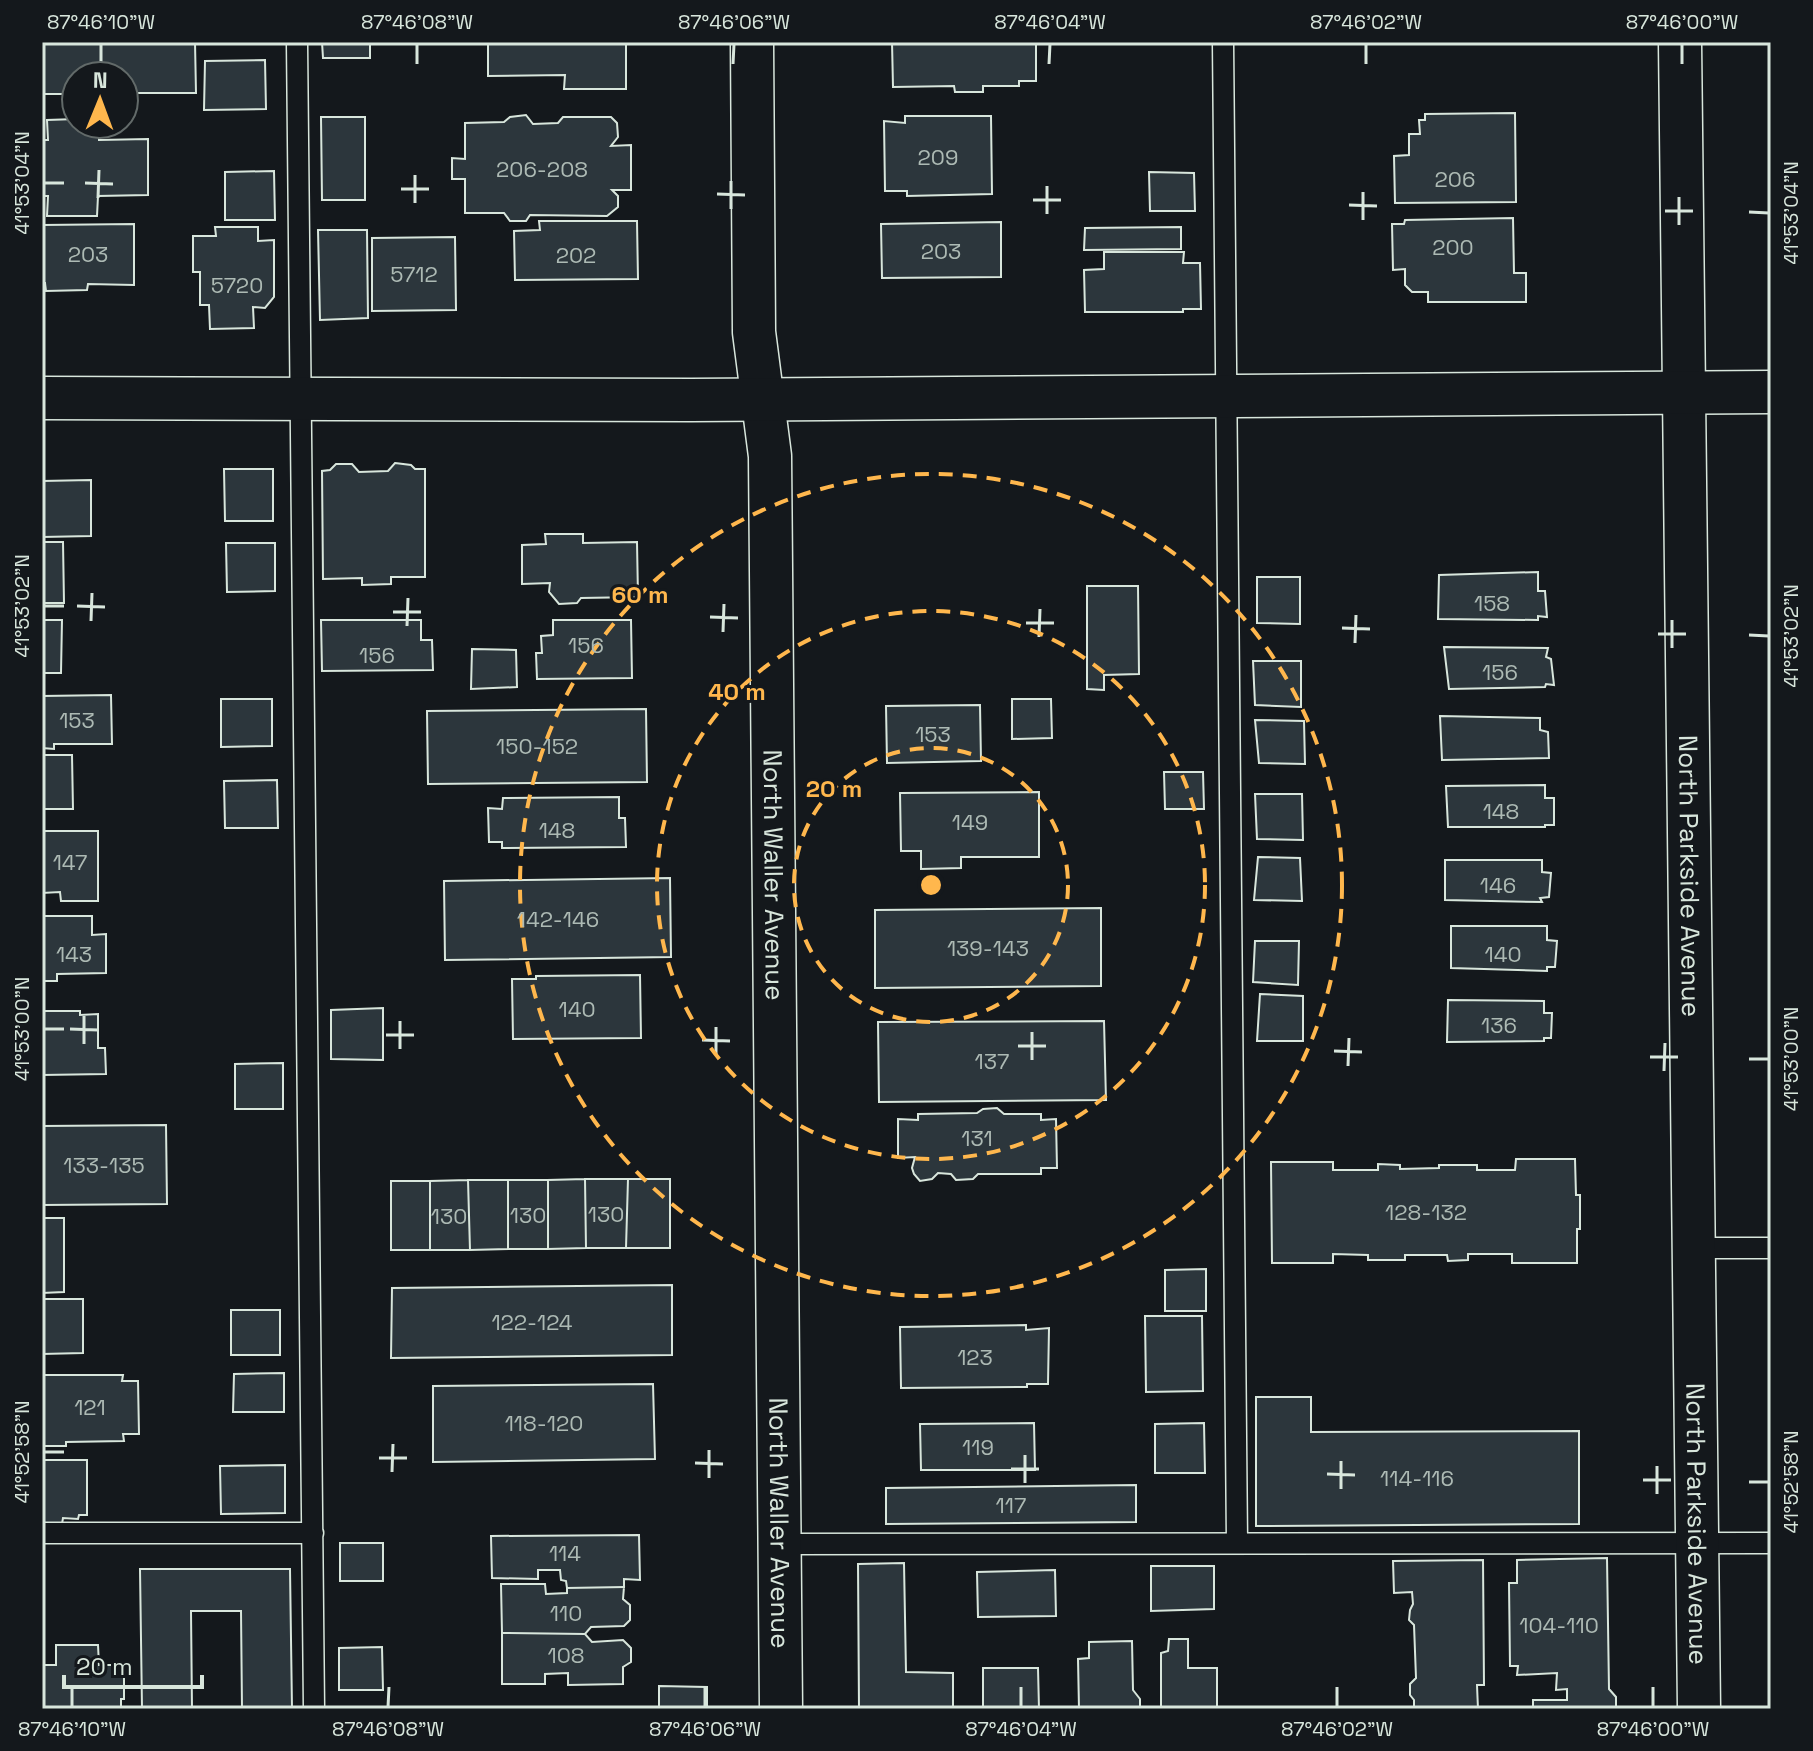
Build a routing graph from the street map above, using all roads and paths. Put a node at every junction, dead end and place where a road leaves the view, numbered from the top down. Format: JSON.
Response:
{"nodes":[{"id":1,"x":297,"y":42,"type":"edge"},
{"id":2,"x":752,"y":42,"type":"edge"},
{"id":3,"x":1223,"y":42,"type":"edge"},
{"id":4,"x":1680,"y":42,"type":"edge"},
{"id":5,"x":1771,"y":392,"type":"edge"},
{"id":6,"x":1684,"y":393,"type":"junction"},
{"id":7,"x":1227,"y":396,"type":"junction"},
{"id":8,"x":42,"y":398,"type":"edge"},
{"id":9,"x":300,"y":398,"type":"junction"},
{"id":10,"x":764,"y":400,"type":"junction"},
{"id":11,"x":1694,"y":1248,"type":"junction"},
{"id":12,"x":1771,"y":1248,"type":"edge"},
{"id":13,"x":42,"y":1533,"type":"edge"},
{"id":14,"x":313,"y":1533,"type":"junction"},
{"id":15,"x":1237,"y":1543,"type":"junction"},
{"id":16,"x":1697,"y":1543,"type":"junction"},
{"id":17,"x":1771,"y":1543,"type":"edge"},
{"id":18,"x":780,"y":1544,"type":"junction"},
{"id":19,"x":314,"y":1709,"type":"edge"},
{"id":20,"x":781,"y":1709,"type":"edge"},
{"id":21,"x":1699,"y":1709,"type":"edge"}],
"edges":[{"from":1,"to":9,"type":"lane"},
{"from":2,"to":10,"type":"street","name":"North Waller Avenue"},
{"from":3,"to":7,"type":"lane"},
{"from":4,"to":6,"type":"street","name":"North Parkside Avenue"},
{"from":5,"to":6,"type":"street"},
{"from":6,"to":7,"type":"street"},
{"from":6,"to":11,"type":"street","name":"North Parkside Avenue"},
{"from":7,"to":10,"type":"street"},
{"from":7,"to":15,"type":"lane"},
{"from":8,"to":9,"type":"street"},
{"from":9,"to":10,"type":"street"},
{"from":9,"to":14,"type":"lane"},
{"from":10,"to":18,"type":"street","name":"North Waller Avenue"},
{"from":11,"to":12,"type":"lane"},
{"from":11,"to":16,"type":"street","name":"North Parkside Avenue"},
{"from":13,"to":14,"type":"lane"},
{"from":14,"to":19,"type":"lane"},
{"from":15,"to":16,"type":"lane"},
{"from":15,"to":18,"type":"lane"},
{"from":16,"to":17,"type":"lane"},
{"from":16,"to":21,"type":"street","name":"North Parkside Avenue"},
{"from":18,"to":20,"type":"street","name":"North Waller Avenue"}]}
